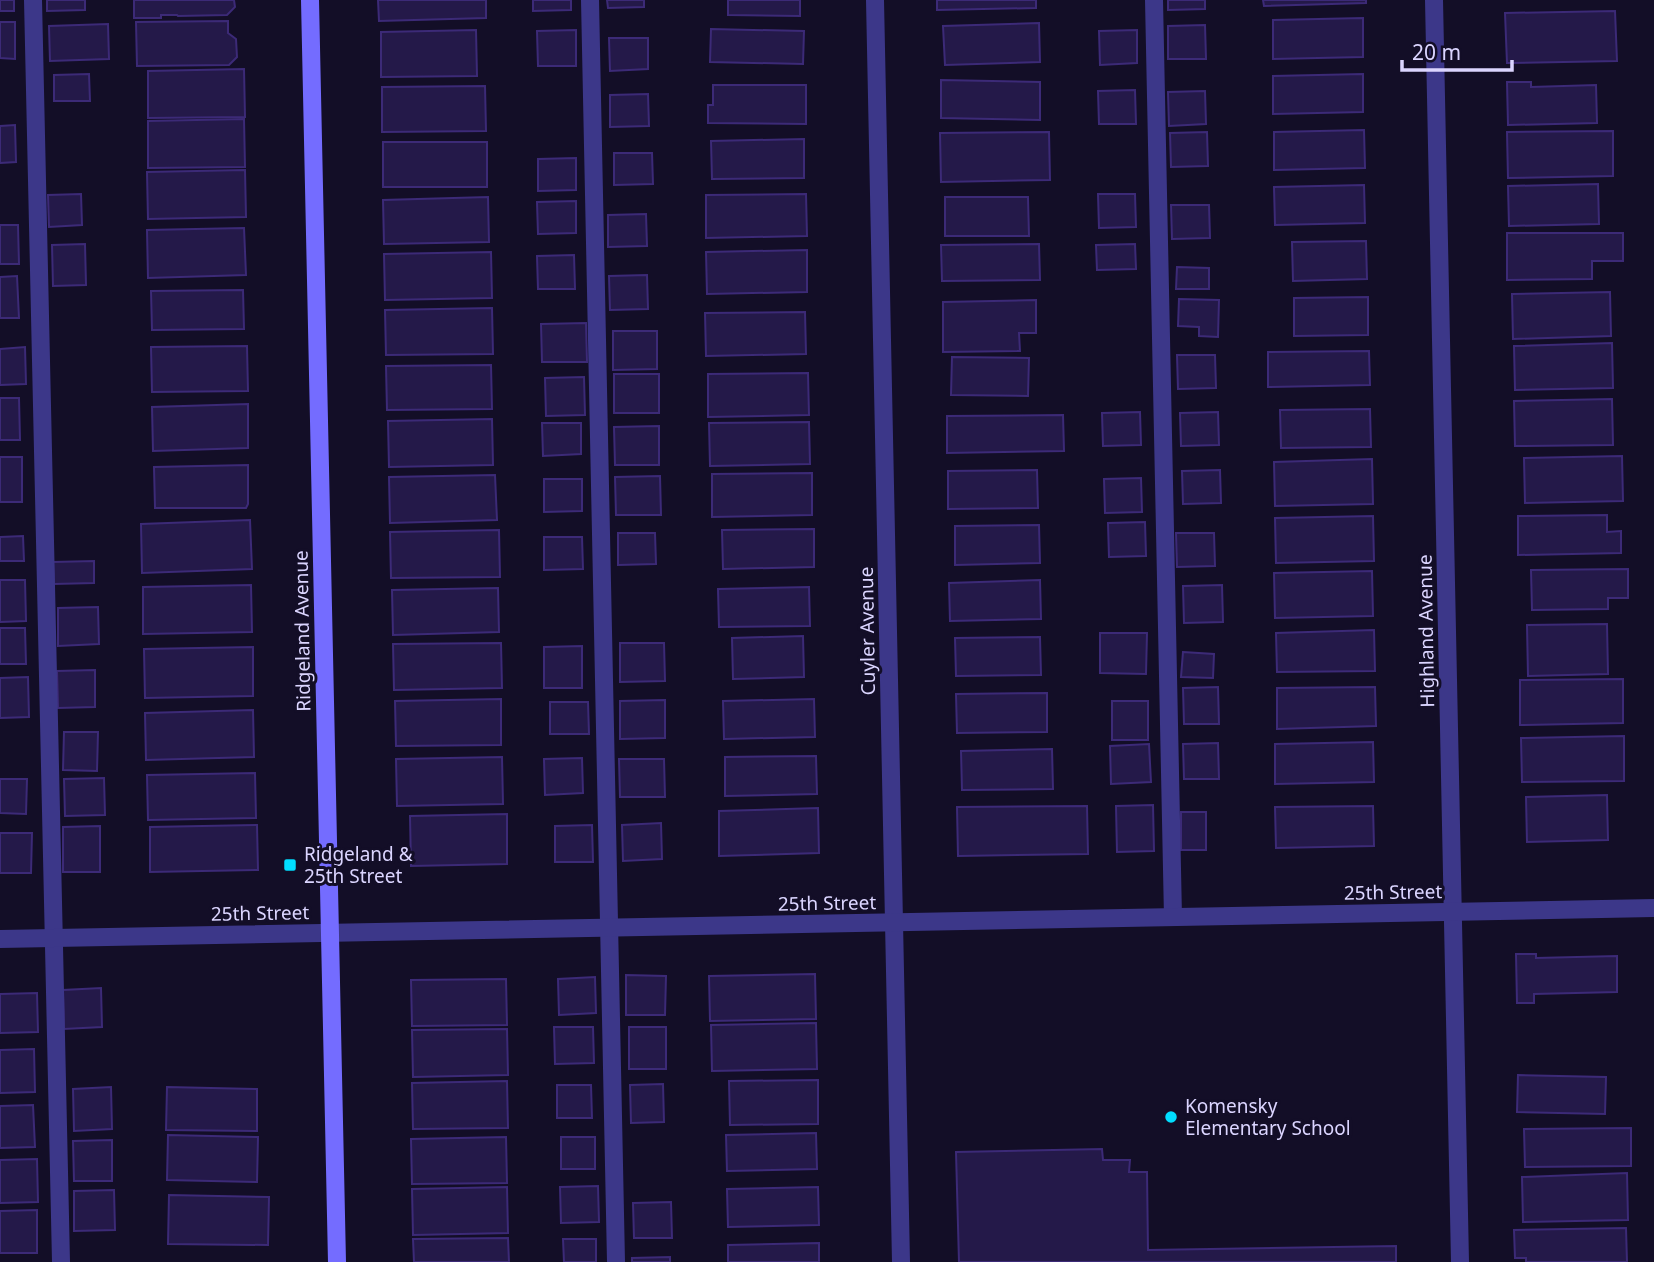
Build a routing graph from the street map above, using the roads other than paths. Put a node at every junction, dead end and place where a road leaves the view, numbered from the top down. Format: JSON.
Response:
{"nodes":[{"id":1,"x":33,"y":0,"type":"edge"},
{"id":2,"x":310,"y":0,"type":"edge"},
{"id":3,"x":590,"y":0,"type":"edge"},
{"id":4,"x":875,"y":0,"type":"edge"},
{"id":5,"x":1154,"y":0,"type":"edge"},
{"id":6,"x":1434,"y":0,"type":"edge"},
{"id":7,"x":1654,"y":908,"type":"edge"},
{"id":8,"x":1453,"y":912,"type":"junction"},
{"id":9,"x":1173,"y":918,"type":"junction"},
{"id":10,"x":894,"y":922,"type":"junction"},
{"id":11,"x":609,"y":928,"type":"junction"},
{"id":12,"x":330,"y":933,"type":"junction"},
{"id":13,"x":53,"y":938,"type":"junction"},
{"id":14,"x":0,"y":939,"type":"edge"},
{"id":15,"x":61,"y":1262,"type":"edge"},
{"id":16,"x":337,"y":1262,"type":"edge"},
{"id":17,"x":616,"y":1262,"type":"edge"},
{"id":18,"x":901,"y":1262,"type":"edge"},
{"id":19,"x":1460,"y":1262,"type":"edge"}],
"edges":[{"from":1,"to":13,"type":"street"},
{"from":2,"to":12,"type":"street","name":"Ridgeland Avenue"},
{"from":3,"to":11,"type":"street"},
{"from":4,"to":10,"type":"street","name":"Cuyler Avenue"},
{"from":5,"to":9,"type":"street"},
{"from":6,"to":8,"type":"street","name":"Highland Avenue"},
{"from":7,"to":8,"type":"street","name":"25th Street"},
{"from":8,"to":9,"type":"street","name":"25th Street"},
{"from":8,"to":19,"type":"street","name":"Highland Avenue"},
{"from":9,"to":10,"type":"street","name":"25th Street"},
{"from":10,"to":11,"type":"street","name":"25th Street"},
{"from":10,"to":18,"type":"street","name":"Cuyler Avenue"},
{"from":11,"to":12,"type":"street","name":"25th Street"},
{"from":11,"to":17,"type":"street"},
{"from":12,"to":13,"type":"street","name":"25th Street"},
{"from":12,"to":16,"type":"street","name":"Ridgeland Avenue"},
{"from":13,"to":14,"type":"street","name":"25th Street"},
{"from":13,"to":15,"type":"street"}]}
